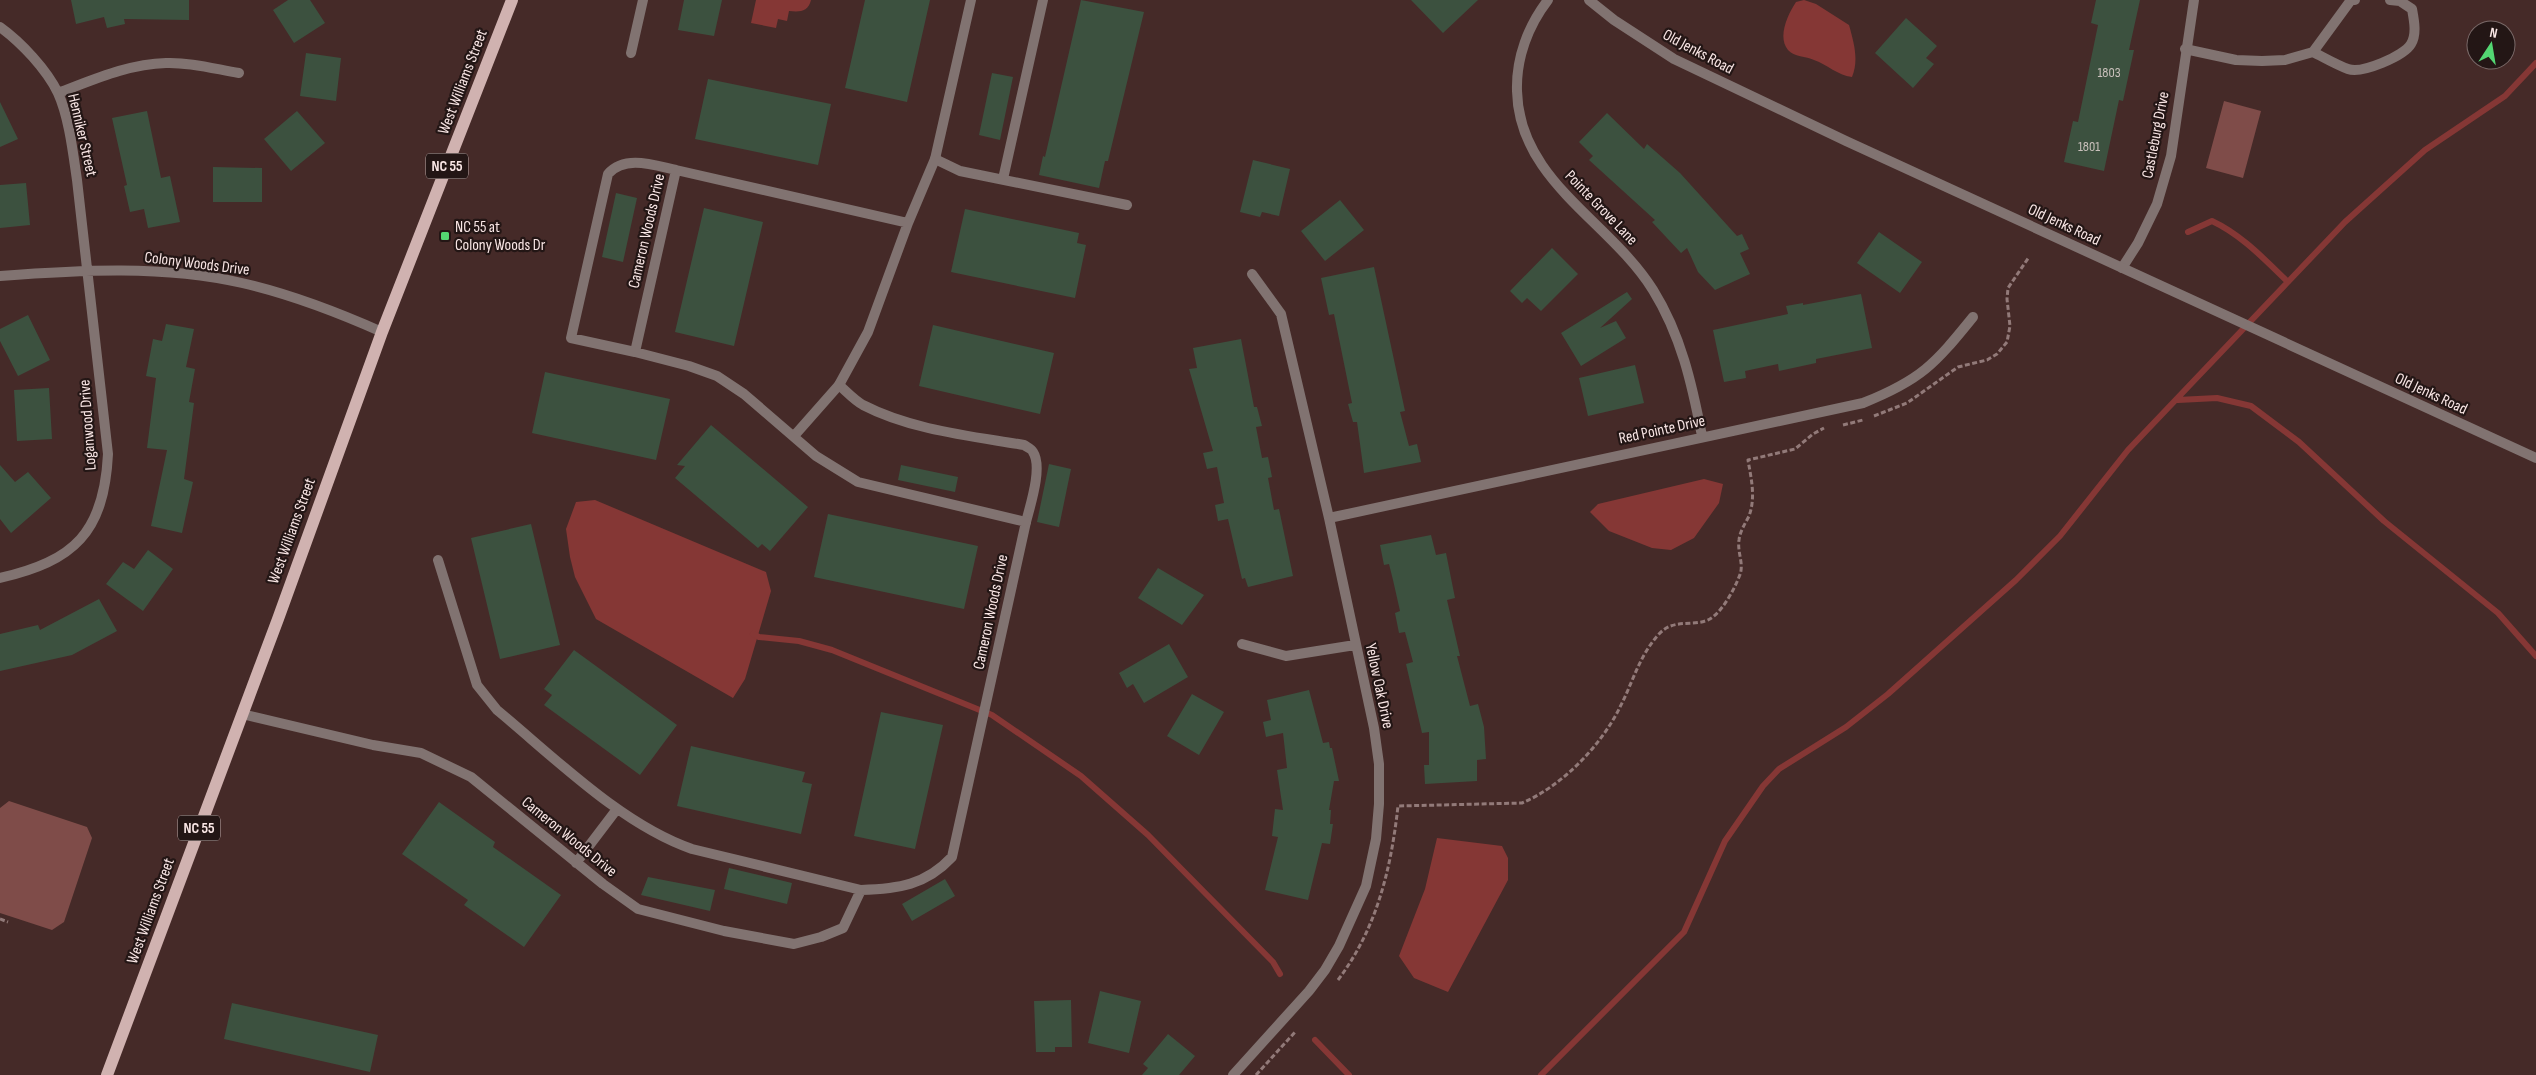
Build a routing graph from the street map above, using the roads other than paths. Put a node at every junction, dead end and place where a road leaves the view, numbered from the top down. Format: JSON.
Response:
{"nodes":[{"id":1,"x":512,"y":0,"type":"edge"},
{"id":2,"x":643,"y":0,"type":"edge"},
{"id":3,"x":971,"y":0,"type":"edge"},
{"id":4,"x":1043,"y":0,"type":"edge"},
{"id":5,"x":1548,"y":0,"type":"edge"},
{"id":6,"x":1589,"y":0,"type":"edge"},
{"id":7,"x":2194,"y":0,"type":"edge"},
{"id":8,"x":2355,"y":0,"type":"edge"},
{"id":9,"x":2390,"y":0,"type":"edge"},
{"id":10,"x":0,"y":27,"type":"edge"},
{"id":11,"x":2185,"y":49,"type":"junction"},
{"id":12,"x":2313,"y":52,"type":"junction"},
{"id":13,"x":631,"y":53,"type":"dead end"},
{"id":14,"x":239,"y":73,"type":"dead end"},
{"id":15,"x":58,"y":93,"type":"junction"},
{"id":16,"x":935,"y":159,"type":"junction"},
{"id":17,"x":676,"y":170,"type":"junction"},
{"id":18,"x":1003,"y":180,"type":"junction"},
{"id":19,"x":1127,"y":205,"type":"dead end"},
{"id":20,"x":908,"y":223,"type":"junction"},
{"id":21,"x":2122,"y":268,"type":"junction"},
{"id":22,"x":87,"y":271,"type":"junction"},
{"id":23,"x":1252,"y":274,"type":"dead end"},
{"id":24,"x":0,"y":276,"type":"edge"},
{"id":25,"x":1973,"y":317,"type":"dead end"},
{"id":26,"x":382,"y":332,"type":"junction"},
{"id":27,"x":635,"y":352,"type":"junction"},
{"id":28,"x":839,"y":385,"type":"junction"},
{"id":29,"x":794,"y":436,"type":"junction"},
{"id":30,"x":1702,"y":436,"type":"junction"},
{"id":31,"x":2536,"y":458,"type":"edge"},
{"id":32,"x":1329,"y":518,"type":"junction"},
{"id":33,"x":1026,"y":522,"type":"junction"},
{"id":34,"x":438,"y":560,"type":"dead end"},
{"id":35,"x":0,"y":578,"type":"edge"},
{"id":36,"x":1242,"y":644,"type":"dead end"},
{"id":37,"x":1355,"y":645,"type":"junction"},
{"id":38,"x":242,"y":714,"type":"junction"},
{"id":39,"x":617,"y":809,"type":"junction"},
{"id":40,"x":576,"y":863,"type":"junction"},
{"id":41,"x":861,"y":890,"type":"junction"},
{"id":42,"x":107,"y":1075,"type":"edge"},
{"id":43,"x":1233,"y":1075,"type":"edge"}],
"edges":[{"from":1,"to":26,"type":"main road","name":"West Williams Street","number":"NC 55"},
{"from":2,"to":13,"type":"street"},
{"from":3,"to":16,"type":"street"},
{"from":4,"to":18,"type":"street"},
{"from":5,"to":30,"type":"street","name":"Pointe Grove Lane"},
{"from":6,"to":21,"type":"street","name":"Old Jenks Road"},
{"from":7,"to":11,"type":"street","name":"Castleburg Drive"},
{"from":8,"to":12,"type":"street"},
{"from":9,"to":12,"type":"street"},
{"from":10,"to":15,"type":"street","name":"Henniker Street"},
{"from":11,"to":12,"type":"street"},
{"from":11,"to":21,"type":"street","name":"Castleburg Drive"},
{"from":14,"to":15,"type":"street"},
{"from":15,"to":22,"type":"street","name":"Henniker Street"},
{"from":16,"to":18,"type":"street"},
{"from":16,"to":20,"type":"street"},
{"from":17,"to":20,"type":"street","name":"Cameron Woods Drive"},
{"from":17,"to":27,"type":"street","name":"Cameron Woods Drive"},
{"from":17,"to":27,"type":"street"},
{"from":18,"to":19,"type":"street"},
{"from":20,"to":28,"type":"street"},
{"from":21,"to":31,"type":"street","name":"Old Jenks Road"},
{"from":22,"to":24,"type":"street","name":"Colony Woods Drive"},
{"from":22,"to":26,"type":"street","name":"Colony Woods Drive"},
{"from":22,"to":35,"type":"street","name":"Loganwood Drive"},
{"from":23,"to":32,"type":"street","name":"Yellow Oak Drive"},
{"from":25,"to":30,"type":"street","name":"Red Pointe Drive"},
{"from":26,"to":38,"type":"main road","name":"West Williams Street","number":"NC 55"},
{"from":27,"to":29,"type":"street"},
{"from":28,"to":29,"type":"street"},
{"from":28,"to":33,"type":"street","name":"Cameron Woods Drive"},
{"from":29,"to":33,"type":"street"},
{"from":30,"to":32,"type":"street","name":"Red Pointe Drive"},
{"from":32,"to":37,"type":"street","name":"Yellow Oak Drive"},
{"from":33,"to":41,"type":"street","name":"Cameron Woods Drive"},
{"from":34,"to":39,"type":"street","name":"Cameron Woods Drive"},
{"from":36,"to":37,"type":"street"},
{"from":37,"to":43,"type":"street","name":"Yellow Oak Drive"},
{"from":38,"to":40,"type":"street","name":"Cameron Woods Drive"},
{"from":38,"to":42,"type":"main road","name":"West Williams Street","number":"NC 55"},
{"from":39,"to":40,"type":"street"},
{"from":39,"to":41,"type":"street","name":"Cameron Woods Drive"},
{"from":40,"to":41,"type":"street","name":"Cameron Woods Drive"}]}
